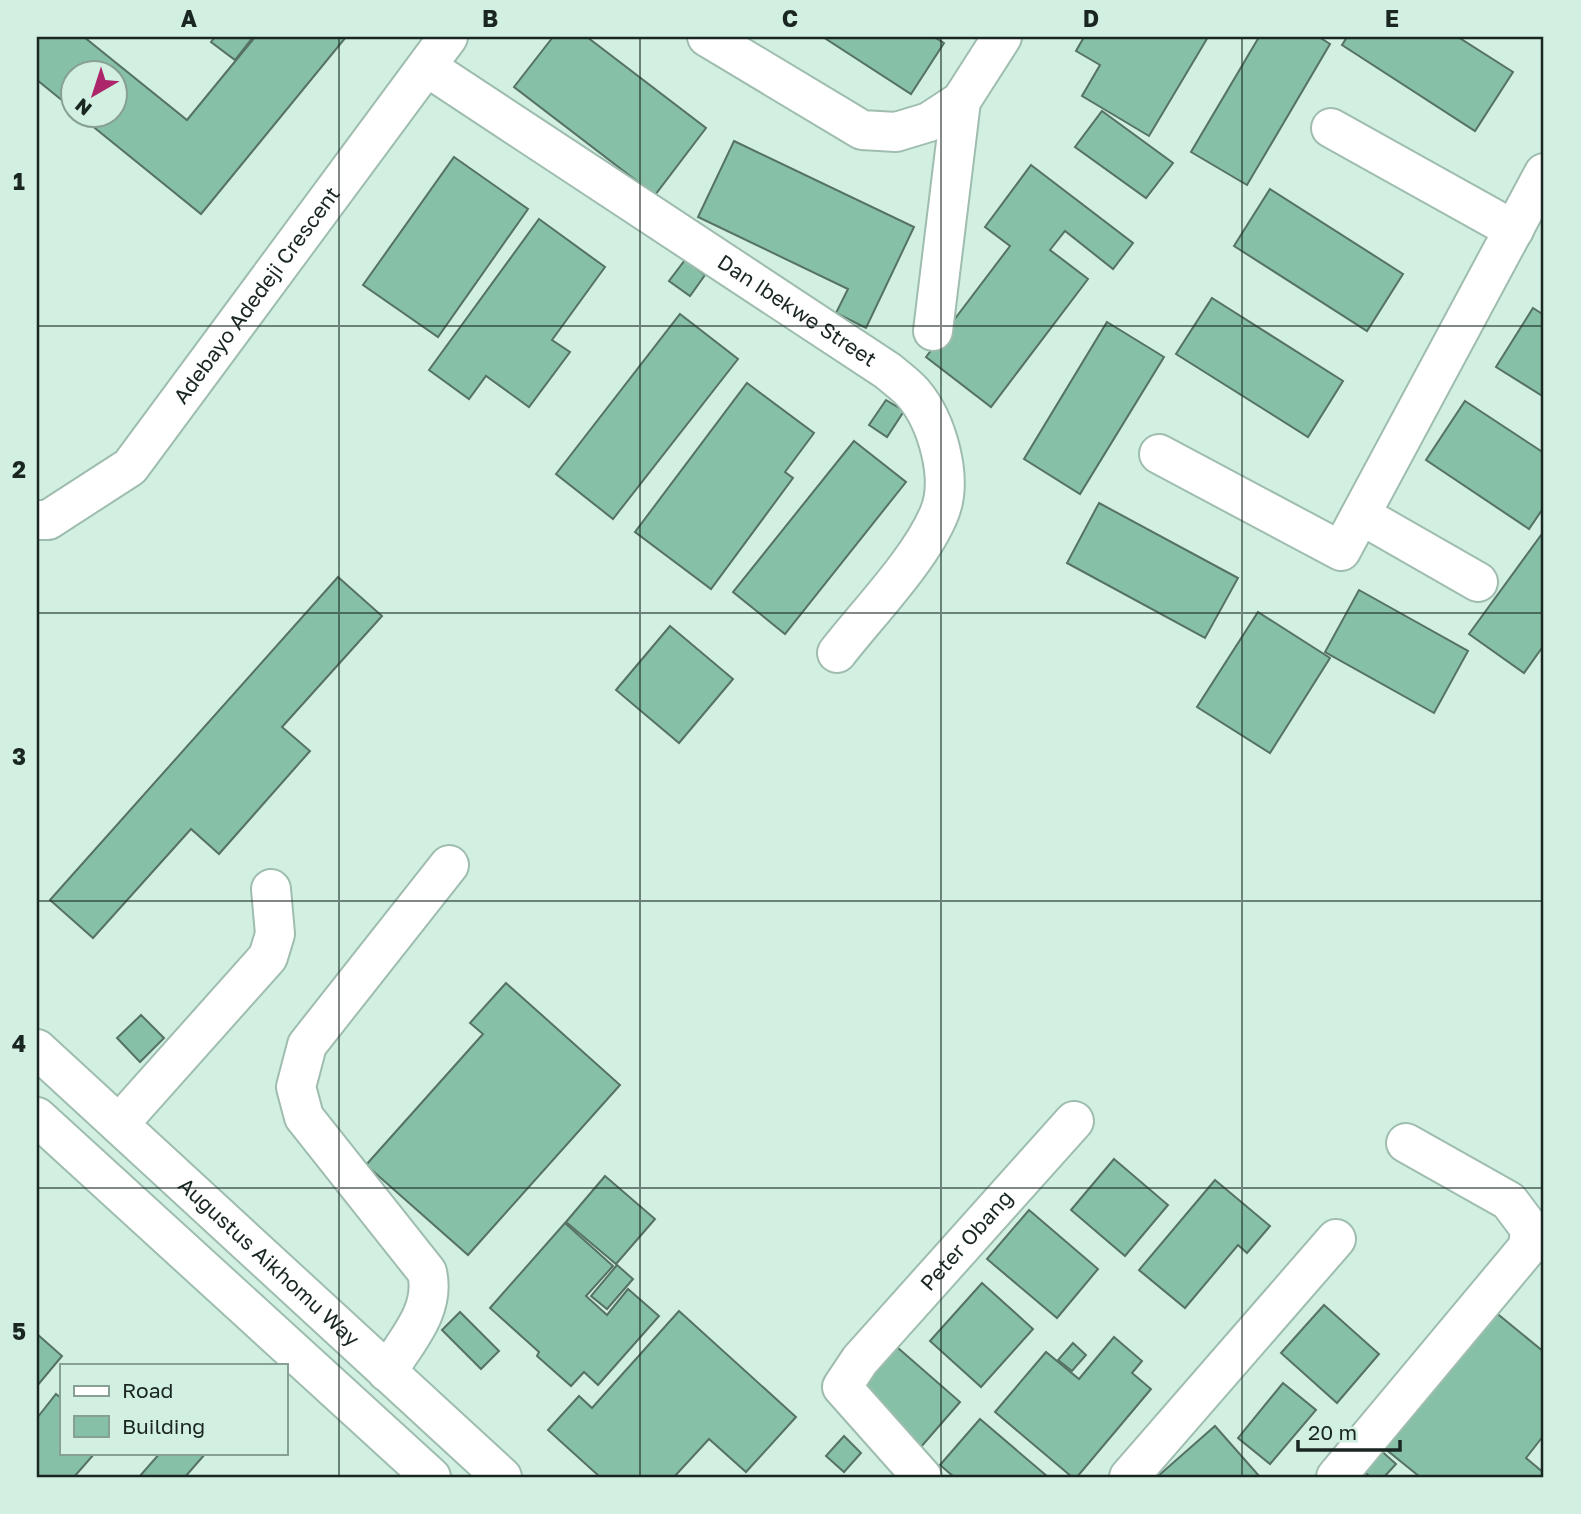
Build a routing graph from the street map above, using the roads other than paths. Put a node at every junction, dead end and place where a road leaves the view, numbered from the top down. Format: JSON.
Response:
{"nodes":[{"id":1,"x":707,"y":37,"type":"edge"},
{"id":2,"x":1002,"y":37,"type":"edge"},
{"id":3,"x":438,"y":52,"type":"edge"},
{"id":4,"x":961,"y":101,"type":"junction"},
{"id":5,"x":1331,"y":128,"type":"dead end"},
{"id":6,"x":1544,"y":173,"type":"edge"},
{"id":7,"x":1528,"y":220,"type":"edge"},
{"id":8,"x":933,"y":331,"type":"dead end"},
{"id":9,"x":1159,"y":454,"type":"dead end"},
{"id":10,"x":1361,"y":515,"type":"junction"},
{"id":11,"x":37,"y":520,"type":"edge"},
{"id":12,"x":1478,"y":582,"type":"dead end"},
{"id":13,"x":837,"y":653,"type":"dead end"},
{"id":14,"x":449,"y":865,"type":"dead end"},
{"id":15,"x":271,"y":889,"type":"dead end"},
{"id":16,"x":37,"y":1049,"type":"edge"},
{"id":17,"x":37,"y":1117,"type":"edge"},
{"id":18,"x":1074,"y":1121,"type":"dead end"},
{"id":19,"x":119,"y":1124,"type":"junction"},
{"id":20,"x":1406,"y":1143,"type":"dead end"},
{"id":21,"x":1336,"y":1239,"type":"dead end"},
{"id":22,"x":387,"y":1372,"type":"junction"},
{"id":23,"x":431,"y":1477,"type":"edge"},
{"id":24,"x":502,"y":1477,"type":"edge"},
{"id":25,"x":922,"y":1477,"type":"edge"},
{"id":26,"x":1129,"y":1477,"type":"edge"},
{"id":27,"x":1336,"y":1477,"type":"edge"}],
"edges":[{"from":1,"to":4,"type":"street"},
{"from":2,"to":4,"type":"street"},
{"from":3,"to":11,"type":"street","name":"Adebayo Adedeji Crescent"},
{"from":3,"to":13,"type":"street","name":"Dan Ibekwe Street"},
{"from":4,"to":8,"type":"street"},
{"from":5,"to":7,"type":"street"},
{"from":6,"to":7,"type":"street"},
{"from":7,"to":10,"type":"street"},
{"from":9,"to":10,"type":"street"},
{"from":10,"to":12,"type":"street"},
{"from":14,"to":22,"type":"street"},
{"from":15,"to":19,"type":"street"},
{"from":16,"to":19,"type":"street","name":"Augustus Aikhomu Way"},
{"from":17,"to":23,"type":"street"},
{"from":18,"to":25,"type":"street","name":"Peter Obang"},
{"from":19,"to":22,"type":"street","name":"Augustus Aikhomu Way"},
{"from":20,"to":27,"type":"street"},
{"from":21,"to":26,"type":"street"},
{"from":22,"to":24,"type":"street","name":"Augustus Aikhomu Way"}]}
